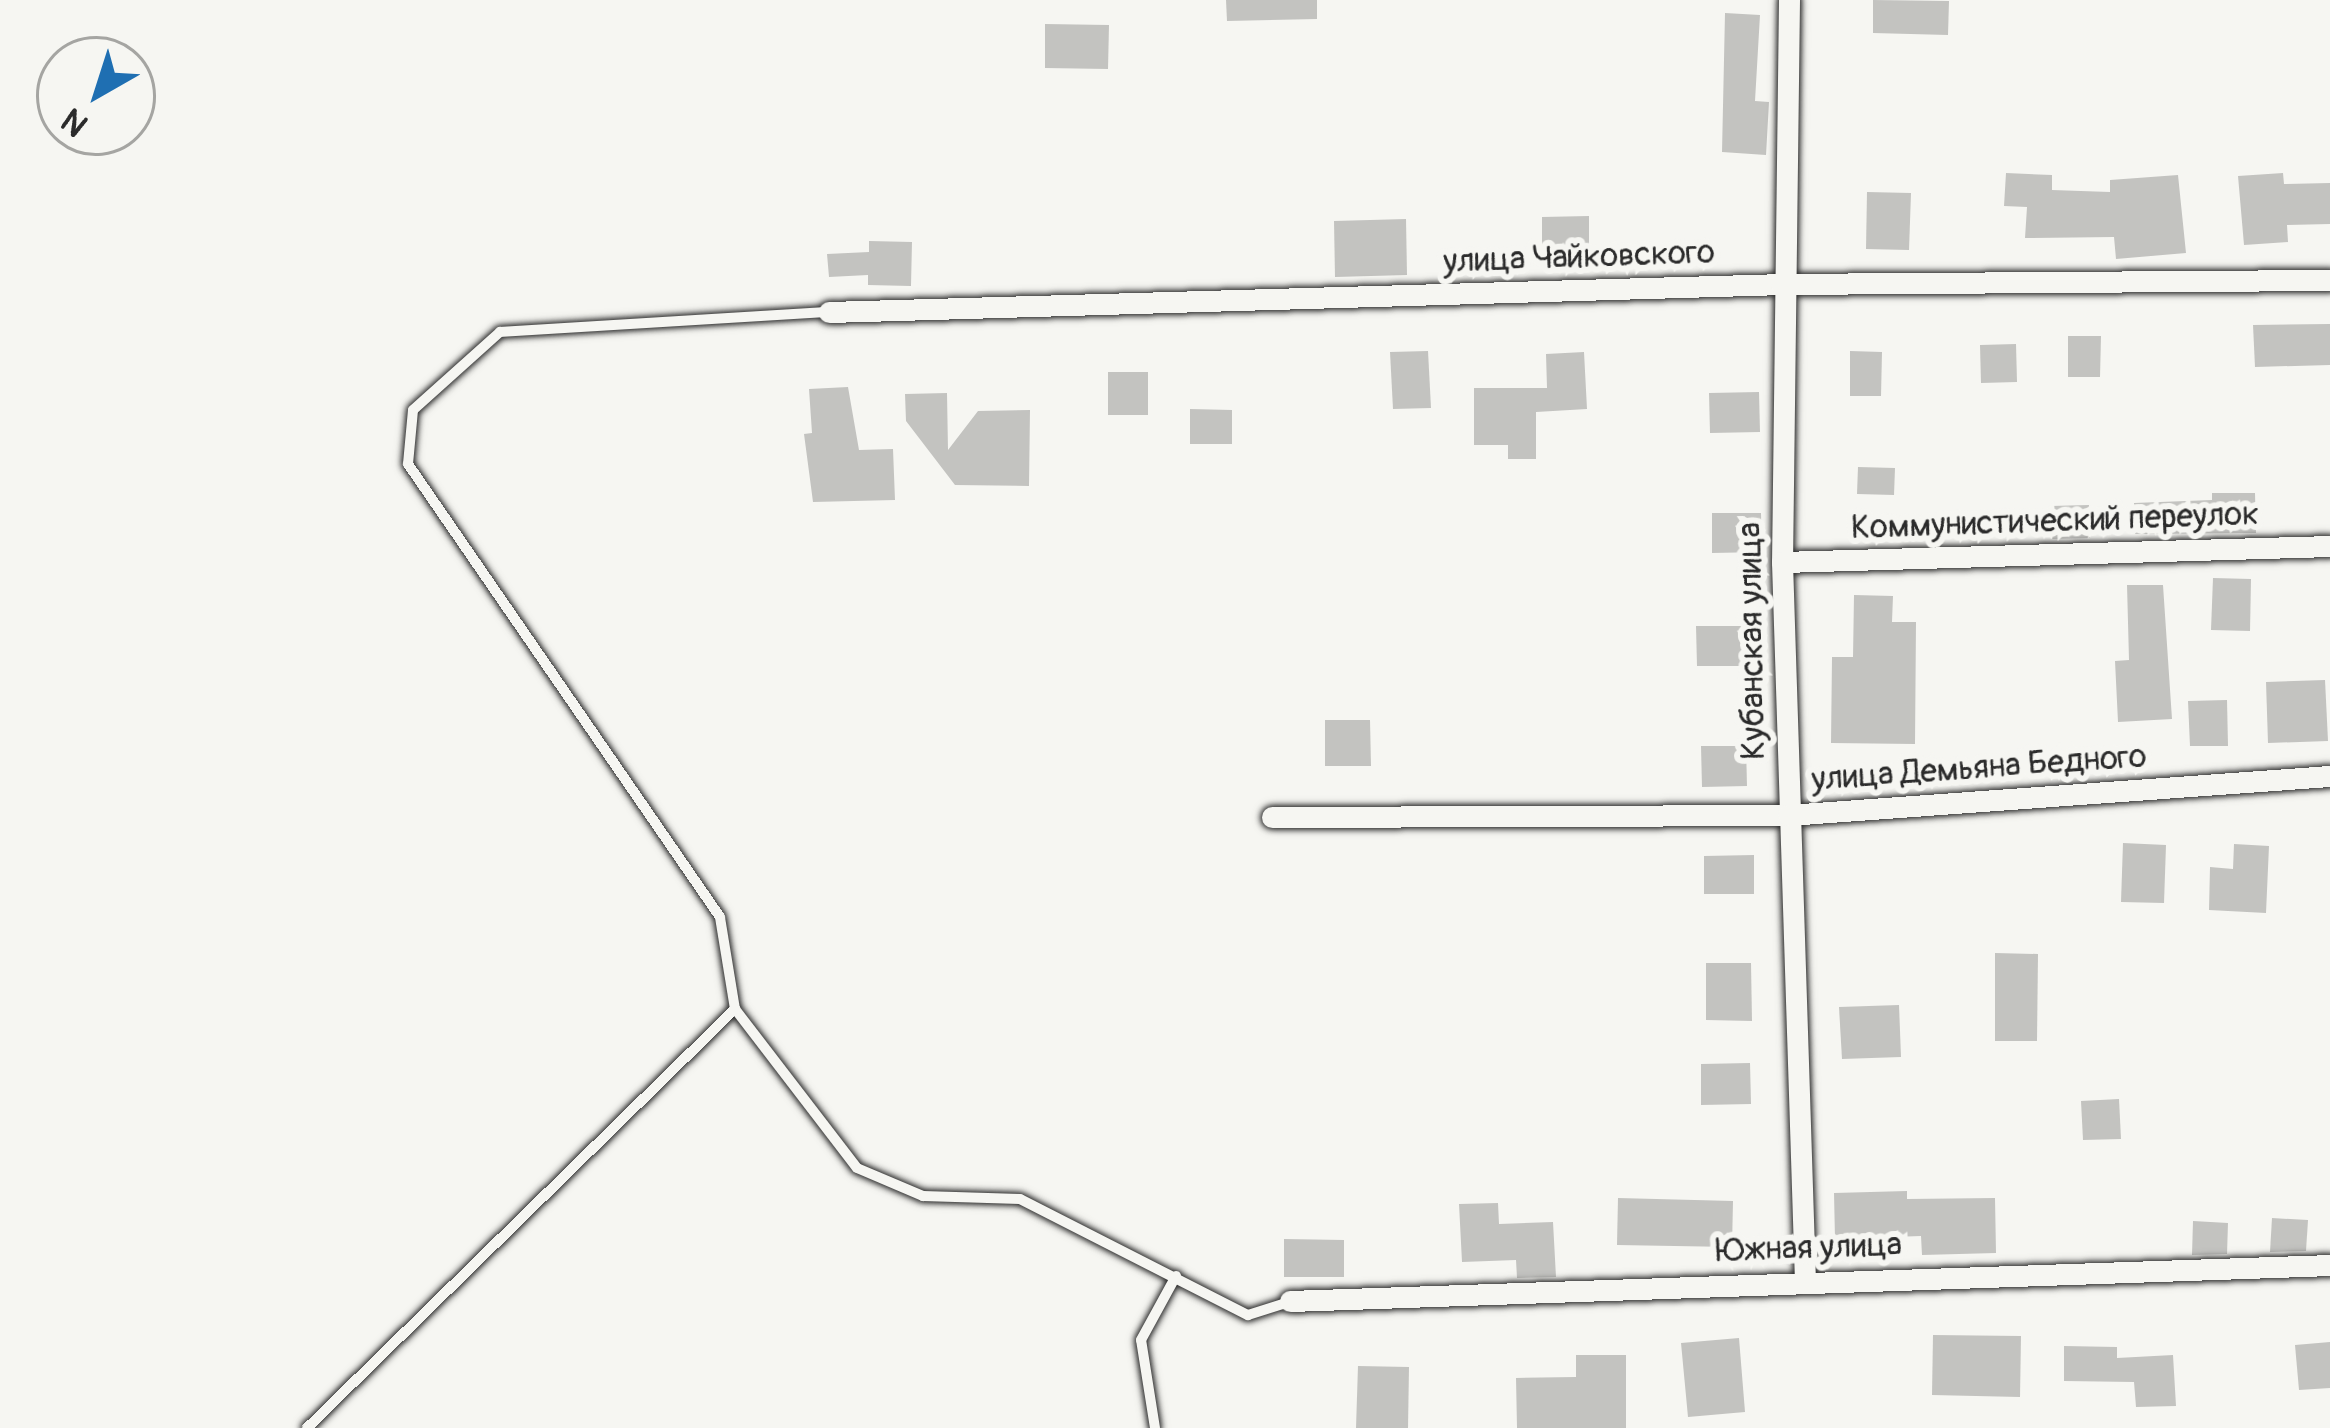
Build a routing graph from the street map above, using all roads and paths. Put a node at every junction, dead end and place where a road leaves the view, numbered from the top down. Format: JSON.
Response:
{"nodes":[{"id":1,"x":1789,"y":0,"type":"edge"},
{"id":2,"x":2330,"y":280,"type":"edge"},
{"id":3,"x":1781,"y":284,"type":"junction"},
{"id":4,"x":830,"y":312,"type":"joint"},
{"id":5,"x":2330,"y":546,"type":"edge"},
{"id":6,"x":1782,"y":562,"type":"junction"},
{"id":7,"x":2330,"y":776,"type":"edge"},
{"id":8,"x":1788,"y":815,"type":"junction"},
{"id":9,"x":1272,"y":817,"type":"dead end"},
{"id":10,"x":735,"y":1009,"type":"junction"},
{"id":11,"x":2330,"y":1265,"type":"edge"},
{"id":12,"x":1176,"y":1276,"type":"junction"},
{"id":13,"x":1805,"y":1281,"type":"junction"},
{"id":14,"x":1290,"y":1301,"type":"joint"},
{"id":15,"x":308,"y":1428,"type":"edge"},
{"id":16,"x":1155,"y":1428,"type":"edge"}],
"edges":[{"from":1,"to":3,"type":"street","name":"Кубанская улица"},
{"from":2,"to":3,"type":"street","name":"улица Чайковского"},
{"from":3,"to":4,"type":"street","name":"улица Чайковского"},
{"from":3,"to":6,"type":"street","name":"Кубанская улица"},
{"from":4,"to":10,"type":"lane"},
{"from":5,"to":6,"type":"street","name":"Коммунистический переулок"},
{"from":6,"to":8,"type":"street","name":"Кубанская улица"},
{"from":7,"to":8,"type":"street","name":"улица Демьяна Бедного"},
{"from":8,"to":9,"type":"street","name":"улица Демьяна Бедного"},
{"from":8,"to":13,"type":"street","name":"Кубанская улица"},
{"from":10,"to":12,"type":"lane"},
{"from":10,"to":15,"type":"lane"},
{"from":11,"to":13,"type":"street","name":"Южная улица"},
{"from":12,"to":14,"type":"lane"},
{"from":12,"to":16,"type":"lane"},
{"from":13,"to":14,"type":"street","name":"Южная улица"}]}
